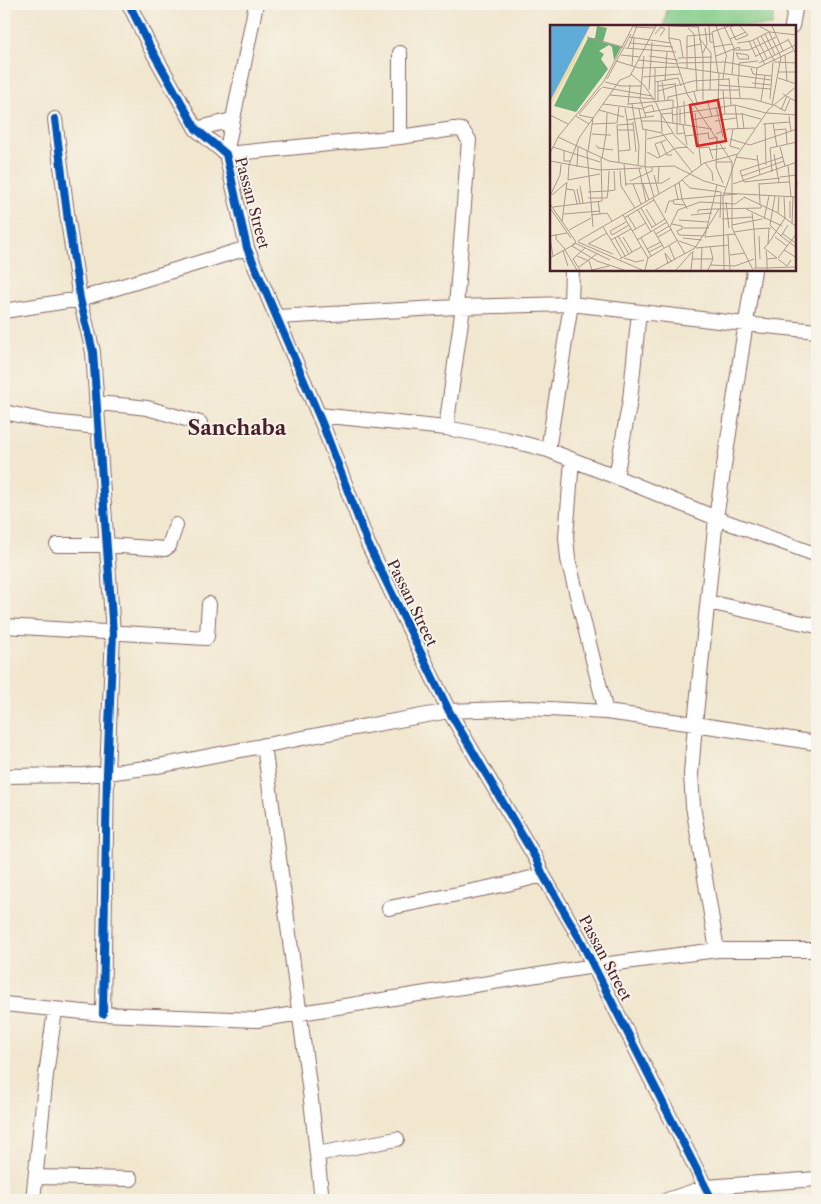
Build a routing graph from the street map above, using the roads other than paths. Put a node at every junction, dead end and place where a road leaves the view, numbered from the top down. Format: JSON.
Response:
{"nodes":[{"id":1,"x":129,"y":4,"type":"edge"},
{"id":2,"x":256,"y":4,"type":"edge"},
{"id":3,"x":796,"y":4,"type":"edge"},
{"id":4,"x":792,"y":25,"type":"edge"},
{"id":5,"x":400,"y":53,"type":"dead end"},
{"id":6,"x":55,"y":119,"type":"dead end"},
{"id":7,"x":232,"y":120,"type":"junction"},
{"id":8,"x":196,"y":129,"type":"junction"},
{"id":9,"x":400,"y":137,"type":"junction"},
{"id":10,"x":226,"y":154,"type":"junction"},
{"id":11,"x":247,"y":248,"type":"junction"},
{"id":12,"x":572,"y":271,"type":"edge"},
{"id":13,"x":754,"y":271,"type":"edge"},
{"id":14,"x":80,"y":299,"type":"junction"},
{"id":15,"x":572,"y":304,"type":"junction"},
{"id":16,"x":460,"y":307,"type":"junction"},
{"id":17,"x":4,"y":311,"type":"edge"},
{"id":18,"x":639,"y":312,"type":"junction"},
{"id":19,"x":277,"y":317,"type":"junction"},
{"id":20,"x":745,"y":324,"type":"junction"},
{"id":21,"x":817,"y":331,"type":"edge"},
{"id":22,"x":96,"y":403,"type":"junction"},
{"id":23,"x":4,"y":412,"type":"edge"},
{"id":24,"x":319,"y":415,"type":"junction"},
{"id":25,"x":200,"y":423,"type":"dead end"},
{"id":26,"x":98,"y":427,"type":"junction"},
{"id":27,"x":446,"y":428,"type":"junction"},
{"id":28,"x":548,"y":450,"type":"junction"},
{"id":29,"x":572,"y":460,"type":"junction"},
{"id":30,"x":616,"y":477,"type":"junction"},
{"id":31,"x":716,"y":518,"type":"junction"},
{"id":32,"x":176,"y":526,"type":"dead end"},
{"id":33,"x":56,"y":545,"type":"dead end"},
{"id":34,"x":107,"y":545,"type":"junction"},
{"id":35,"x":817,"y":555,"type":"edge"},
{"id":36,"x":708,"y":602,"type":"junction"},
{"id":37,"x":209,"y":604,"type":"dead end"},
{"id":38,"x":4,"y":626,"type":"edge"},
{"id":39,"x":817,"y":626,"type":"edge"},
{"id":40,"x":113,"y":633,"type":"junction"},
{"id":41,"x":449,"y":711,"type":"junction"},
{"id":42,"x":606,"y":712,"type":"junction"},
{"id":43,"x":695,"y":724,"type":"junction"},
{"id":44,"x":817,"y":744,"type":"edge"},
{"id":45,"x":264,"y":746,"type":"junction"},
{"id":46,"x":107,"y":773,"type":"junction"},
{"id":47,"x":4,"y":776,"type":"edge"},
{"id":48,"x":542,"y":875,"type":"junction"},
{"id":49,"x":389,"y":908,"type":"dead end"},
{"id":50,"x":717,"y":950,"type":"junction"},
{"id":51,"x":817,"y":950,"type":"edge"},
{"id":52,"x":594,"y":966,"type":"junction"},
{"id":53,"x":4,"y":1004,"type":"edge"},
{"id":54,"x":55,"y":1010,"type":"junction"},
{"id":55,"x":103,"y":1014,"type":"junction"},
{"id":56,"x":299,"y":1014,"type":"junction"},
{"id":57,"x":397,"y":1139,"type":"dead end"},
{"id":58,"x":317,"y":1154,"type":"junction"},
{"id":59,"x":36,"y":1177,"type":"junction"},
{"id":60,"x":817,"y":1179,"type":"edge"},
{"id":61,"x":131,"y":1180,"type":"dead end"},
{"id":62,"x":702,"y":1188,"type":"junction"},
{"id":63,"x":33,"y":1200,"type":"edge"},
{"id":64,"x":322,"y":1200,"type":"edge"},
{"id":65,"x":667,"y":1200,"type":"edge"},
{"id":66,"x":712,"y":1200,"type":"edge"}],
"edges":[{"from":1,"to":8,"type":"street","name":"Passan Street"},
{"from":2,"to":7,"type":"street"},
{"from":3,"to":4,"type":"street"},
{"from":5,"to":9,"type":"street"},
{"from":6,"to":14,"type":"street"},
{"from":7,"to":8,"type":"street"},
{"from":7,"to":10,"type":"street"},
{"from":8,"to":10,"type":"street","name":"Passan Street"},
{"from":9,"to":10,"type":"street"},
{"from":9,"to":16,"type":"street"},
{"from":10,"to":11,"type":"street","name":"Passan Street"},
{"from":11,"to":14,"type":"street"},
{"from":11,"to":19,"type":"street","name":"Passan Street"},
{"from":12,"to":15,"type":"street"},
{"from":13,"to":20,"type":"street"},
{"from":14,"to":17,"type":"street"},
{"from":14,"to":22,"type":"street"},
{"from":15,"to":16,"type":"street"},
{"from":15,"to":18,"type":"street"},
{"from":15,"to":28,"type":"street"},
{"from":16,"to":19,"type":"street"},
{"from":16,"to":27,"type":"street"},
{"from":18,"to":20,"type":"street"},
{"from":18,"to":30,"type":"street"},
{"from":19,"to":24,"type":"street","name":"Passan Street"},
{"from":20,"to":21,"type":"street"},
{"from":20,"to":31,"type":"street"},
{"from":22,"to":25,"type":"street"},
{"from":22,"to":26,"type":"street"},
{"from":23,"to":26,"type":"street"},
{"from":24,"to":27,"type":"street"},
{"from":24,"to":41,"type":"street","name":"Passan Street"},
{"from":26,"to":34,"type":"street"},
{"from":27,"to":28,"type":"street"},
{"from":28,"to":29,"type":"street"},
{"from":29,"to":30,"type":"street"},
{"from":29,"to":42,"type":"street"},
{"from":30,"to":31,"type":"street"},
{"from":31,"to":35,"type":"street"},
{"from":31,"to":36,"type":"street"},
{"from":32,"to":34,"type":"street"},
{"from":33,"to":34,"type":"street"},
{"from":34,"to":40,"type":"street"},
{"from":36,"to":39,"type":"street"},
{"from":36,"to":43,"type":"street"},
{"from":37,"to":40,"type":"street"},
{"from":38,"to":40,"type":"street"},
{"from":40,"to":46,"type":"street"},
{"from":41,"to":42,"type":"street"},
{"from":41,"to":45,"type":"street"},
{"from":41,"to":48,"type":"street","name":"Passan Street"},
{"from":42,"to":43,"type":"street"},
{"from":43,"to":44,"type":"street"},
{"from":43,"to":50,"type":"street"},
{"from":45,"to":46,"type":"street"},
{"from":45,"to":56,"type":"street"},
{"from":46,"to":47,"type":"street"},
{"from":46,"to":55,"type":"street"},
{"from":48,"to":49,"type":"street"},
{"from":48,"to":52,"type":"street","name":"Passan Street"},
{"from":50,"to":51,"type":"street"},
{"from":50,"to":52,"type":"street"},
{"from":52,"to":56,"type":"street"},
{"from":52,"to":62,"type":"street","name":"Passan Street"},
{"from":53,"to":54,"type":"street"},
{"from":54,"to":55,"type":"street"},
{"from":54,"to":59,"type":"street"},
{"from":55,"to":56,"type":"street"},
{"from":56,"to":58,"type":"street"},
{"from":57,"to":58,"type":"street"},
{"from":58,"to":64,"type":"street"},
{"from":59,"to":61,"type":"street"},
{"from":59,"to":63,"type":"street"},
{"from":60,"to":62,"type":"street"},
{"from":62,"to":65,"type":"street"},
{"from":62,"to":66,"type":"street","name":"Passan Street"}]}
